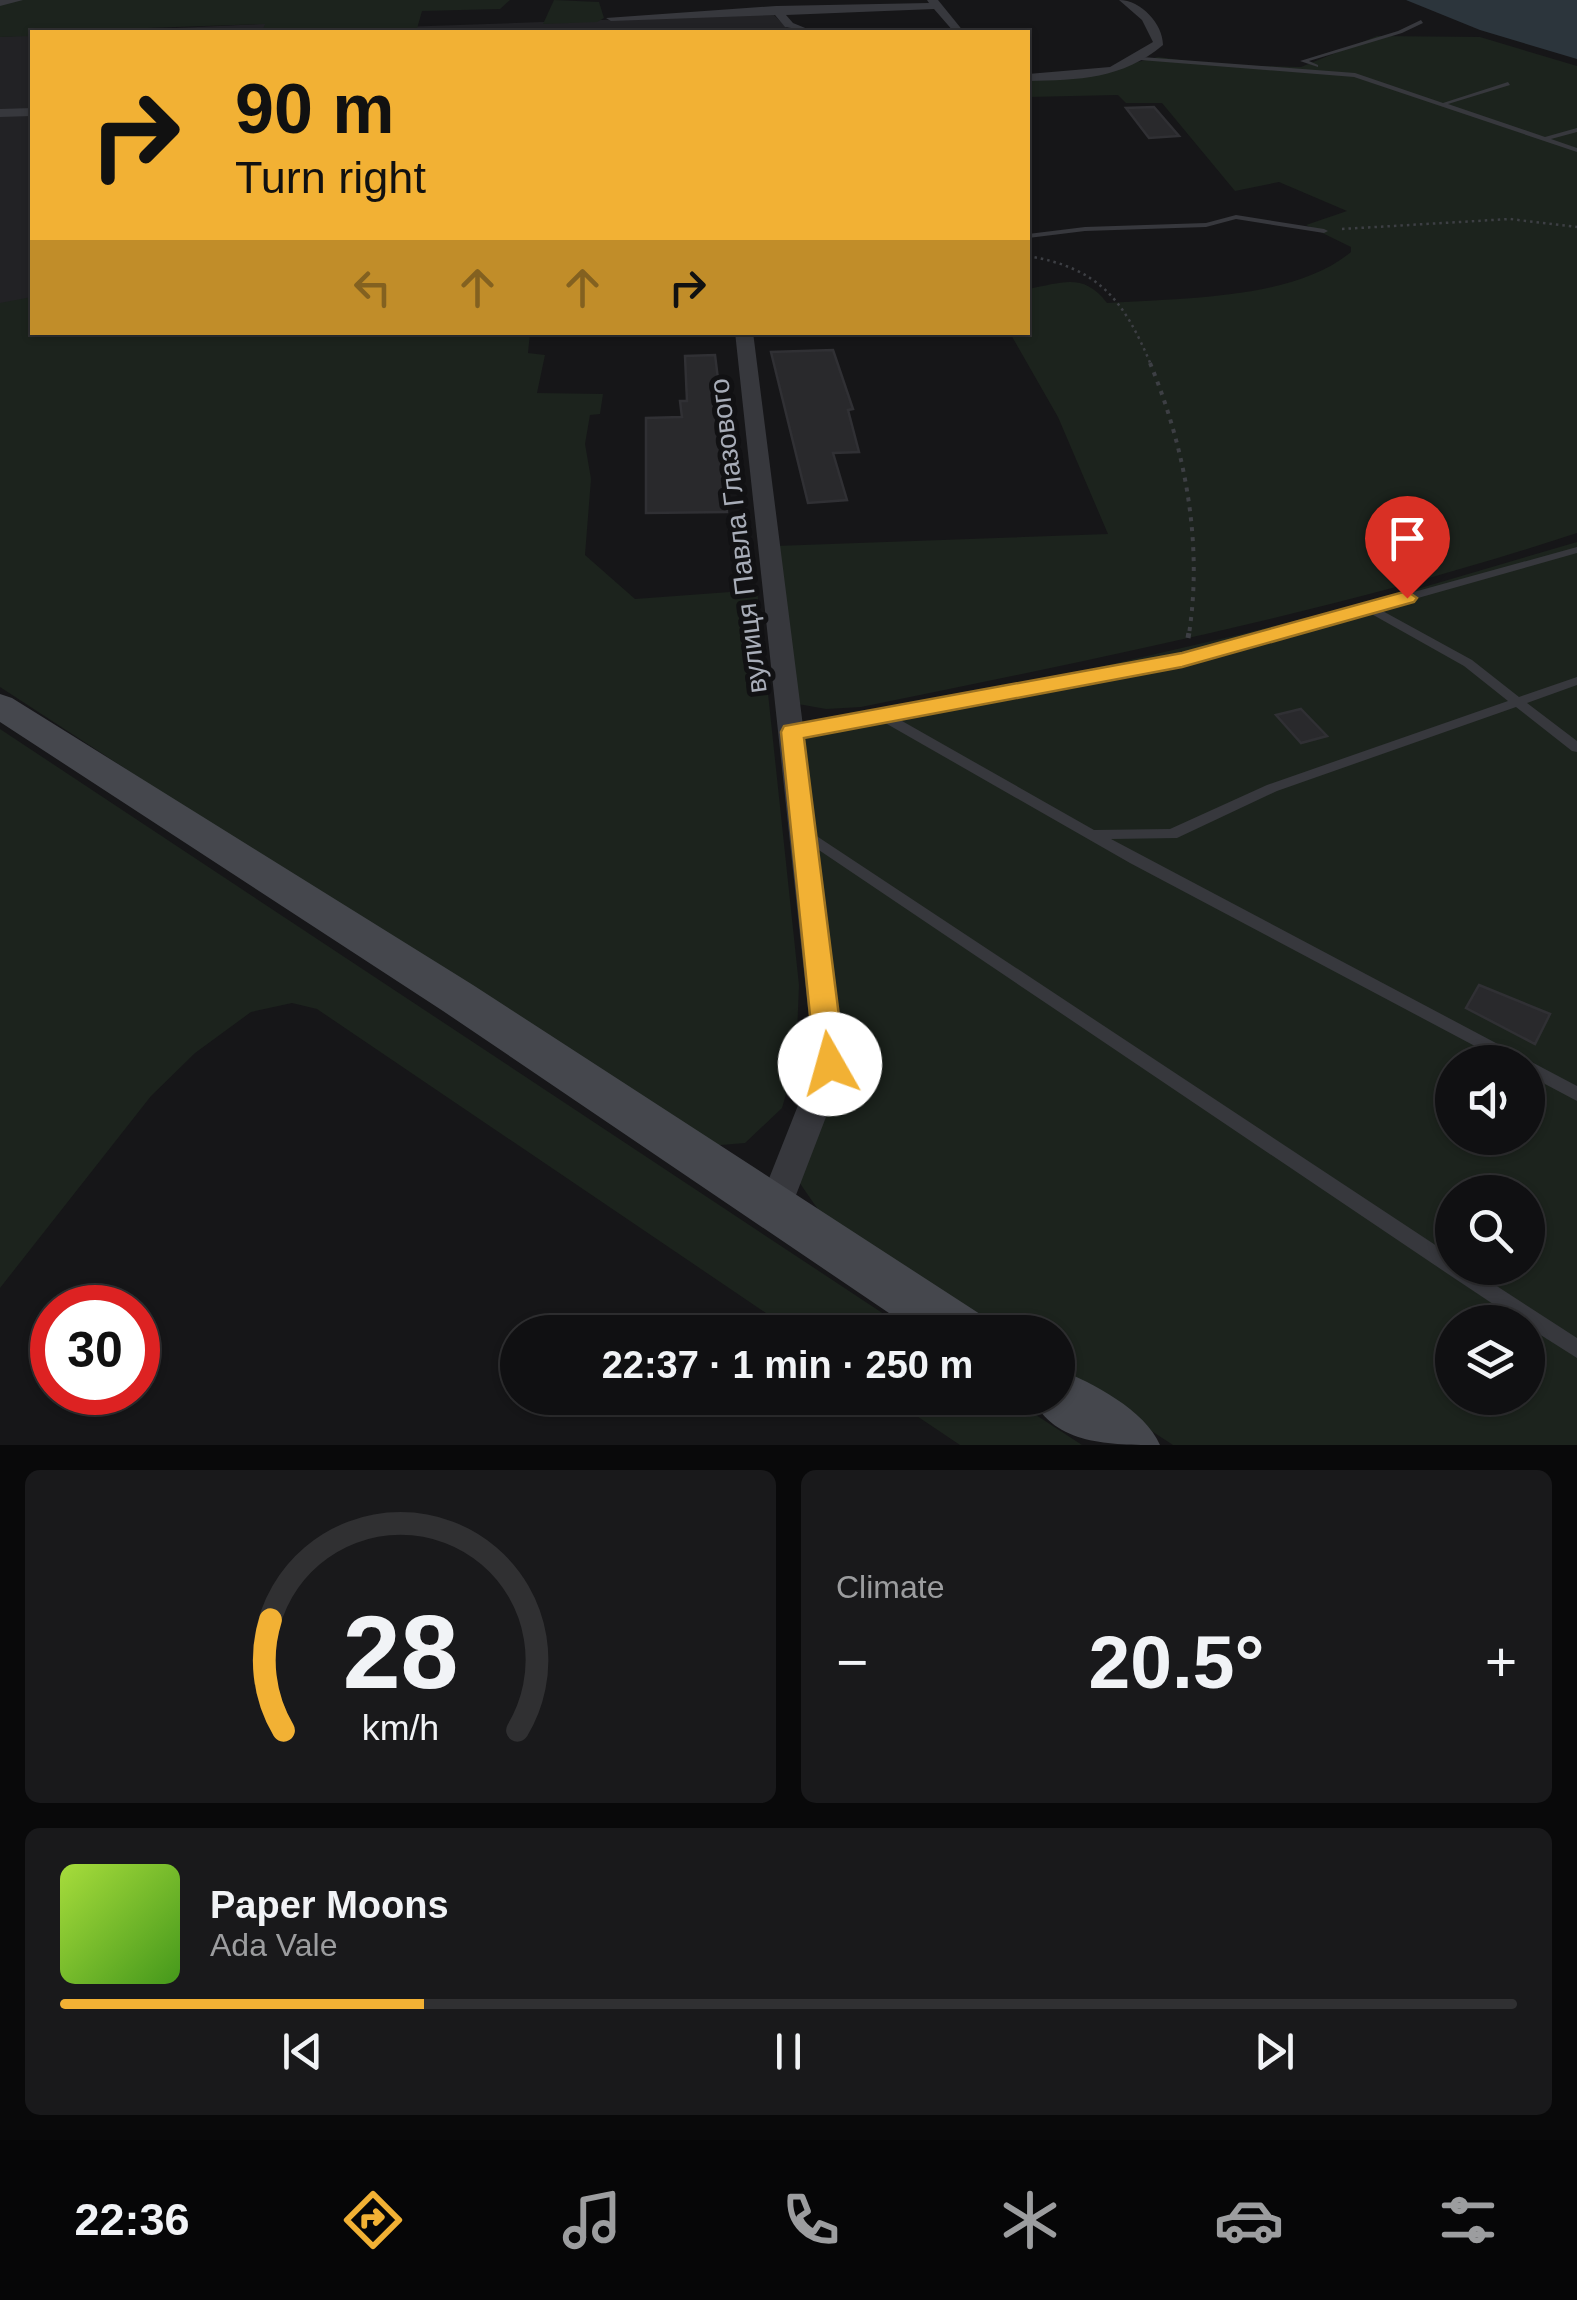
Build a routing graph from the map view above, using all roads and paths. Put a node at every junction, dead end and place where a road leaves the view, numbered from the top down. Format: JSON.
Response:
{"nodes":[{"id":1,"x":18,"y":0,"type":"edge"},
{"id":2,"x":1124,"y":0,"type":"edge"},
{"id":3,"x":0,"y":3,"type":"edge"},
{"id":4,"x":934,"y":3,"type":"edge"},
{"id":5,"x":775,"y":6,"type":"edge"},
{"id":6,"x":611,"y":18,"type":"dead end"},
{"id":7,"x":1421,"y":22,"type":"dead end"},
{"id":8,"x":804,"y":30,"type":"edge"},
{"id":9,"x":957,"y":30,"type":"edge"},
{"id":10,"x":1142,"y":59,"type":"junction"},
{"id":11,"x":1327,"y":71,"type":"junction"},
{"id":12,"x":1030,"y":78,"type":"edge"},
{"id":13,"x":1508,"y":84,"type":"dead end"},
{"id":14,"x":1446,"y":103,"type":"junction"},
{"id":15,"x":30,"y":112,"type":"edge"},
{"id":16,"x":0,"y":113,"type":"edge"},
{"id":17,"x":1577,"y":130,"type":"edge"},
{"id":18,"x":1546,"y":139,"type":"junction"},
{"id":19,"x":1577,"y":150,"type":"edge"},
{"id":20,"x":1577,"y":227,"type":"edge"},
{"id":21,"x":1324,"y":230,"type":"joint"},
{"id":22,"x":1030,"y":236,"type":"edge"},
{"id":23,"x":1030,"y":256,"type":"edge"},
{"id":24,"x":744,"y":335,"type":"edge"},
{"id":25,"x":1577,"y":550,"type":"edge"},
{"id":26,"x":1368,"y":608,"type":"junction"},
{"id":27,"x":1182,"y":660,"type":"junction"},
{"id":28,"x":1577,"y":682,"type":"edge"},
{"id":29,"x":1519,"y":701,"type":"junction"},
{"id":30,"x":0,"y":706,"type":"edge"},
{"id":31,"x":881,"y":716,"type":"junction"},
{"id":32,"x":792,"y":732,"type":"junction"},
{"id":33,"x":1577,"y":748,"type":"edge"},
{"id":34,"x":803,"y":832,"type":"junction"},
{"id":35,"x":1095,"y":834,"type":"junction"},
{"id":36,"x":1486,"y":1045,"type":"edge"},
{"id":37,"x":1545,"y":1076,"type":"edge"},
{"id":38,"x":1577,"y":1094,"type":"edge"},
{"id":39,"x":774,"y":1209,"type":"junction"},
{"id":40,"x":1435,"y":1254,"type":"edge"},
{"id":41,"x":1481,"y":1285,"type":"edge"},
{"id":42,"x":936,"y":1315,"type":"edge"},
{"id":43,"x":1577,"y":1350,"type":"edge"},
{"id":44,"x":1075,"y":1407,"type":"edge"},
{"id":45,"x":1132,"y":1445,"type":"edge"}],
"edges":[{"from":1,"to":3,"type":"street"},
{"from":2,"to":10,"type":"street"},
{"from":4,"to":5,"type":"street"},
{"from":4,"to":9,"type":"street"},
{"from":5,"to":6,"type":"street"},
{"from":5,"to":8,"type":"street"},
{"from":7,"to":11,"type":"lane"},
{"from":10,"to":11,"type":"lane"},
{"from":10,"to":12,"type":"street"},
{"from":11,"to":14,"type":"lane"},
{"from":13,"to":14,"type":"lane"},
{"from":14,"to":18,"type":"lane"},
{"from":15,"to":16,"type":"street"},
{"from":17,"to":18,"type":"lane"},
{"from":18,"to":19,"type":"lane"},
{"from":20,"to":21,"type":"path"},
{"from":21,"to":22,"type":"lane"},
{"from":23,"to":27,"type":"path"},
{"from":24,"to":32,"type":"street","name":"вулиця Павла Глазового"},
{"from":25,"to":26,"type":"lane"},
{"from":26,"to":27,"type":"lane"},
{"from":26,"to":29,"type":"lane"},
{"from":27,"to":31,"type":"lane"},
{"from":28,"to":29,"type":"lane"},
{"from":29,"to":33,"type":"lane"},
{"from":29,"to":35,"type":"lane"},
{"from":30,"to":39,"type":"main road"},
{"from":31,"to":32,"type":"lane"},
{"from":31,"to":35,"type":"lane"},
{"from":32,"to":34,"type":"street","name":"вулиця Павла Глазового"},
{"from":34,"to":39,"type":"street","name":"вулиця Павла Глазового"},
{"from":34,"to":40,"type":"lane"},
{"from":35,"to":36,"type":"lane"},
{"from":37,"to":38,"type":"lane"},
{"from":39,"to":42,"type":"main road"},
{"from":41,"to":43,"type":"lane"},
{"from":44,"to":45,"type":"main road"}]}
